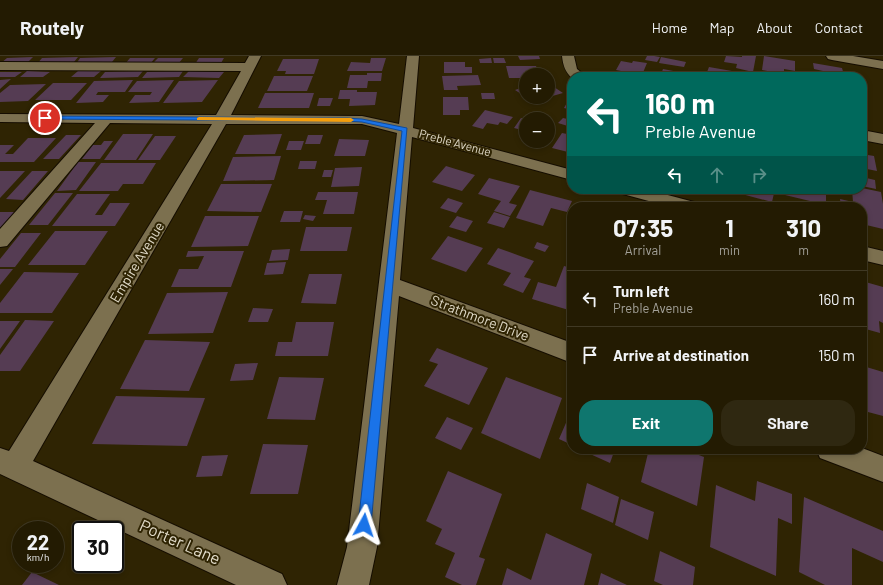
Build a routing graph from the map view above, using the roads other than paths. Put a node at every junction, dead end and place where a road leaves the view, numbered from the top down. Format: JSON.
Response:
{"nodes":[{"id":1,"x":413,"y":56,"type":"edge"},
{"id":2,"x":568,"y":56,"type":"edge"},
{"id":3,"x":832,"y":56,"type":"edge"},
{"id":4,"x":876,"y":56,"type":"edge"},
{"id":5,"x":252,"y":62,"type":"edge"},
{"id":6,"x":883,"y":64,"type":"edge"},
{"id":7,"x":0,"y":66,"type":"edge"},
{"id":8,"x":573,"y":72,"type":"edge"},
{"id":9,"x":0,"y":118,"type":"edge"},
{"id":10,"x":106,"y":119,"type":"junction"},
{"id":11,"x":222,"y":119,"type":"junction"},
{"id":12,"x":405,"y":130,"type":"junction"},
{"id":13,"x":867,"y":136,"type":"edge"},
{"id":14,"x":883,"y":139,"type":"edge"},
{"id":15,"x":567,"y":174,"type":"edge"},
{"id":16,"x":644,"y":194,"type":"edge"},
{"id":17,"x":673,"y":202,"type":"edge"},
{"id":18,"x":0,"y":241,"type":"edge"},
{"id":19,"x":867,"y":253,"type":"edge"},
{"id":20,"x":883,"y":258,"type":"edge"},
{"id":21,"x":389,"y":284,"type":"junction"},
{"id":22,"x":567,"y":351,"type":"edge"},
{"id":23,"x":843,"y":454,"type":"edge"},
{"id":24,"x":7,"y":464,"type":"edge"},
{"id":25,"x":883,"y":469,"type":"edge"},
{"id":26,"x":271,"y":585,"type":"edge"},
{"id":27,"x":353,"y":585,"type":"edge"}],
"edges":[{"from":1,"to":12,"type":"street"},
{"from":2,"to":8,"type":"street"},
{"from":3,"to":6,"type":"street"},
{"from":4,"to":6,"type":"street"},
{"from":5,"to":7,"type":"street"},
{"from":5,"to":11,"type":"street","name":"Empire Avenue"},
{"from":9,"to":10,"type":"street","name":"Preble Avenue"},
{"from":10,"to":11,"type":"street","name":"Preble Avenue"},
{"from":10,"to":18,"type":"street"},
{"from":11,"to":12,"type":"street","name":"Preble Avenue"},
{"from":11,"to":24,"type":"street","name":"Empire Avenue"},
{"from":12,"to":15,"type":"street","name":"Preble Avenue"},
{"from":12,"to":21,"type":"street"},
{"from":13,"to":14,"type":"street"},
{"from":16,"to":17,"type":"street"},
{"from":19,"to":20,"type":"street"},
{"from":21,"to":22,"type":"street","name":"Strathmore Drive"},
{"from":21,"to":27,"type":"street"},
{"from":23,"to":25,"type":"street"},
{"from":24,"to":26,"type":"street","name":"Porter Lane"}]}
